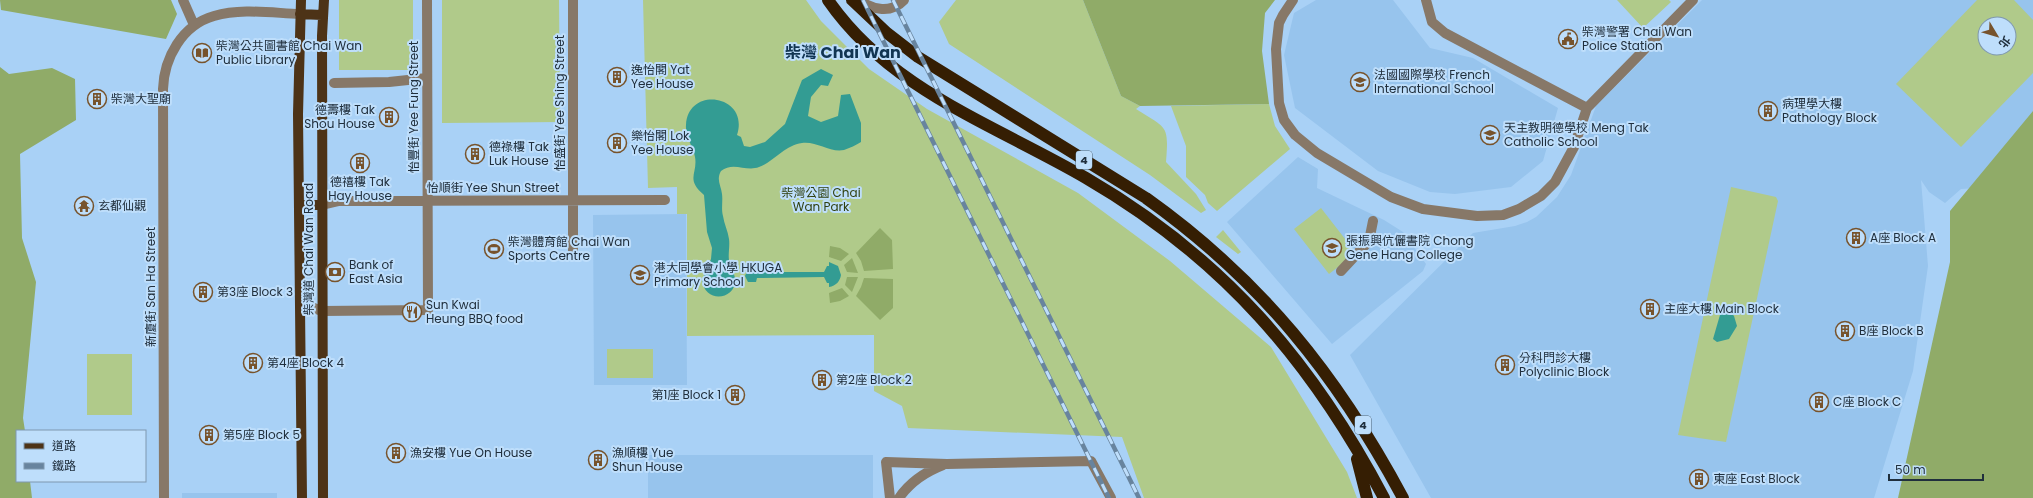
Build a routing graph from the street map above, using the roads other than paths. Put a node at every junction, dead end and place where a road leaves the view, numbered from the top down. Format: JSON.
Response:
{"nodes":[{"id":1,"x":183,"y":0,"type":"edge"},
{"id":2,"x":301,"y":0,"type":"edge"},
{"id":3,"x":324,"y":0,"type":"edge"},
{"id":4,"x":427,"y":0,"type":"edge"},
{"id":5,"x":573,"y":0,"type":"edge"},
{"id":6,"x":828,"y":0,"type":"edge"},
{"id":7,"x":852,"y":0,"type":"edge"},
{"id":8,"x":859,"y":0,"type":"edge"},
{"id":9,"x":904,"y":0,"type":"edge"},
{"id":10,"x":1293,"y":0,"type":"edge"},
{"id":11,"x":1426,"y":0,"type":"edge"},
{"id":12,"x":1693,"y":0,"type":"edge"},
{"id":13,"x":300,"y":14,"type":"junction"},
{"id":14,"x":322,"y":15,"type":"junction"},
{"id":15,"x":194,"y":25,"type":"junction"},
{"id":16,"x":427,"y":78,"type":"junction"},
{"id":17,"x":334,"y":83,"type":"dead end"},
{"id":18,"x":1587,"y":108,"type":"junction"},
{"id":19,"x":573,"y":200,"type":"junction"},
{"id":20,"x":665,"y":200,"type":"dead end"},
{"id":21,"x":427,"y":201,"type":"junction"},
{"id":22,"x":299,"y":205,"type":"junction"},
{"id":23,"x":322,"y":205,"type":"junction"},
{"id":24,"x":1373,"y":221,"type":"dead end"},
{"id":25,"x":573,"y":254,"type":"dead end"},
{"id":26,"x":1341,"y":271,"type":"dead end"},
{"id":27,"x":300,"y":303,"type":"junction"},
{"id":28,"x":322,"y":311,"type":"junction"},
{"id":29,"x":1344,"y":427,"type":"junction"},
{"id":30,"x":947,"y":464,"type":"junction"},
{"id":31,"x":888,"y":478,"type":"junction"},
{"id":32,"x":908,"y":487,"type":"junction"},
{"id":33,"x":164,"y":498,"type":"edge"},
{"id":34,"x":302,"y":498,"type":"edge"},
{"id":35,"x":323,"y":498,"type":"edge"},
{"id":36,"x":890,"y":498,"type":"edge"},
{"id":37,"x":899,"y":498,"type":"edge"},
{"id":38,"x":1111,"y":498,"type":"edge"},
{"id":39,"x":1367,"y":498,"type":"edge"},
{"id":40,"x":1384,"y":498,"type":"edge"},
{"id":41,"x":1404,"y":498,"type":"edge"}],
"edges":[{"from":1,"to":15,"type":"street"},
{"from":2,"to":13,"type":"main road","name":"柴灣道 Chai Wan Road"},
{"from":3,"to":14,"type":"main road","name":"柴灣道 Chai Wan Road"},
{"from":4,"to":16,"type":"street","name":"怡豐街 Yee Fung Street"},
{"from":5,"to":19,"type":"street","name":"怡盛街 Yee Shing Street"},
{"from":6,"to":29,"type":"highway","number":"4"},
{"from":7,"to":41,"type":"highway","number":"4"},
{"from":8,"to":9,"type":"street"},
{"from":10,"to":18,"type":"street"},
{"from":11,"to":18,"type":"street"},
{"from":12,"to":18,"type":"street"},
{"from":13,"to":14,"type":"main road"},
{"from":13,"to":15,"type":"street","name":"新廈街 San Ha Street"},
{"from":13,"to":22,"type":"main road","name":"柴灣道 Chai Wan Road"},
{"from":14,"to":23,"type":"main road","name":"柴灣道 Chai Wan Road"},
{"from":15,"to":33,"type":"street","name":"新廈街 San Ha Street"},
{"from":16,"to":17,"type":"street"},
{"from":16,"to":21,"type":"street","name":"怡豐街 Yee Fung Street"},
{"from":19,"to":20,"type":"street","name":"怡順街 Yee Shun Street"},
{"from":19,"to":21,"type":"street","name":"怡順街 Yee Shun Street"},
{"from":19,"to":25,"type":"street","name":"怡盛街 Yee Shing Street"},
{"from":21,"to":23,"type":"street","name":"怡順街 Yee Shun Street"},
{"from":21,"to":28,"type":"street","name":"怡豐街 Yee Fung Street"},
{"from":22,"to":23,"type":"main road"},
{"from":22,"to":27,"type":"main road","name":"柴灣道 Chai Wan Road"},
{"from":23,"to":28,"type":"main road","name":"柴灣道 Chai Wan Road"},
{"from":24,"to":26,"type":"street"},
{"from":27,"to":28,"type":"street"},
{"from":27,"to":34,"type":"main road","name":"柴灣道 Chai Wan Road"},
{"from":28,"to":35,"type":"main road","name":"柴灣道 Chai Wan Road"},
{"from":29,"to":39,"type":"highway"},
{"from":29,"to":40,"type":"highway","number":"4"},
{"from":30,"to":31,"type":"street"},
{"from":30,"to":32,"type":"street"},
{"from":30,"to":38,"type":"street"},
{"from":31,"to":32,"type":"street"},
{"from":31,"to":36,"type":"street"},
{"from":32,"to":37,"type":"street"}]}
